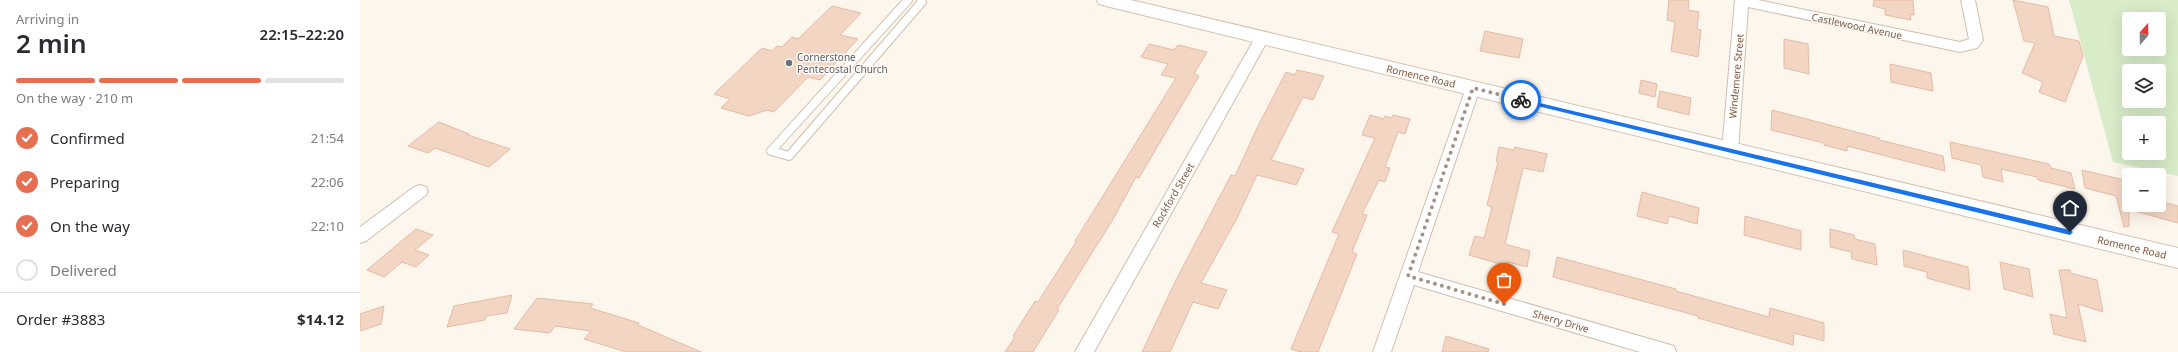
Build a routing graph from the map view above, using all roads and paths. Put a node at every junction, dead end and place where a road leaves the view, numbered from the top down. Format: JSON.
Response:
{"nodes":[{"id":1,"x":908,"y":0,"type":"edge"},
{"id":2,"x":1106,"y":0,"type":"edge"},
{"id":3,"x":1742,"y":0,"type":"edge"},
{"id":4,"x":1968,"y":0,"type":"edge"},
{"id":5,"x":922,"y":1,"type":"edge"},
{"id":6,"x":1262,"y":38,"type":"junction"},
{"id":7,"x":1473,"y":88,"type":"junction"},
{"id":8,"x":1730,"y":151,"type":"junction"},
{"id":9,"x":420,"y":190,"type":"dead end"},
{"id":10,"x":360,"y":236,"type":"edge"},
{"id":11,"x":2178,"y":258,"type":"edge"},
{"id":12,"x":1408,"y":276,"type":"junction"},
{"id":13,"x":1084,"y":352,"type":"edge"},
{"id":14,"x":1382,"y":352,"type":"edge"},
{"id":15,"x":1667,"y":352,"type":"edge"}],
"edges":[{"from":1,"to":5,"type":"lane"},
{"from":2,"to":6,"type":"street","name":"Romence Road"},
{"from":3,"to":4,"type":"street","name":"Castlewood Avenue"},
{"from":3,"to":8,"type":"street","name":"Windemere Street"},
{"from":6,"to":7,"type":"street","name":"Romence Road"},
{"from":6,"to":13,"type":"street","name":"Rockford Street"},
{"from":7,"to":8,"type":"street","name":"Romence Road"},
{"from":7,"to":12,"type":"street"},
{"from":8,"to":11,"type":"street","name":"Romence Road"},
{"from":9,"to":10,"type":"street"},
{"from":12,"to":14,"type":"street"},
{"from":12,"to":15,"type":"street","name":"Sherry Drive"}]}
